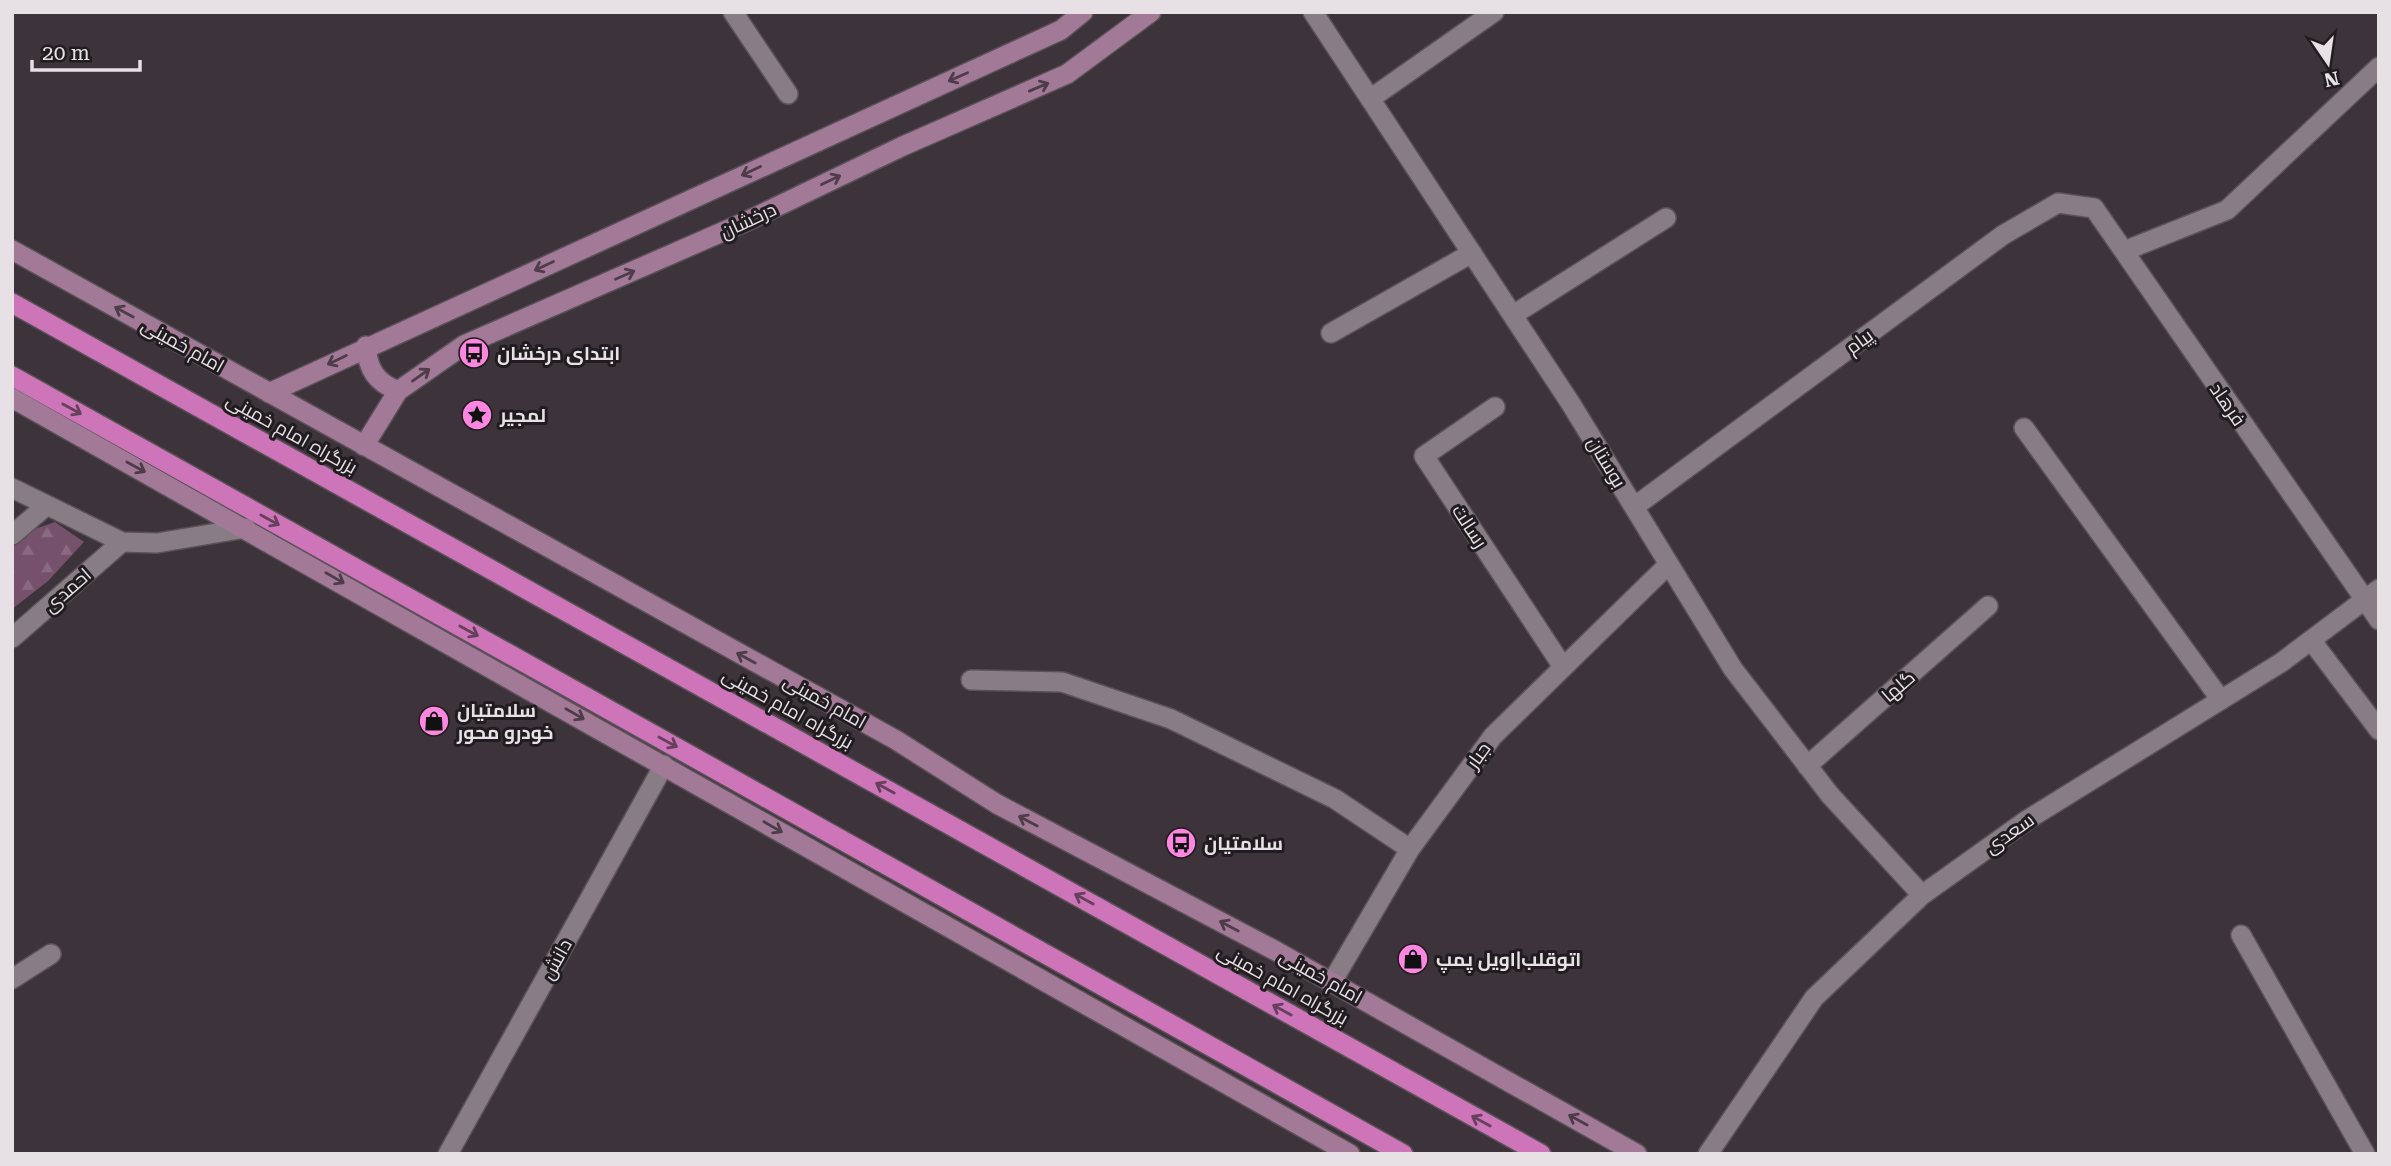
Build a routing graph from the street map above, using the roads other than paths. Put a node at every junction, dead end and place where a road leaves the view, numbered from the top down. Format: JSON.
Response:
{"nodes":[{"id":1,"x":733,"y":12,"type":"edge"},
{"id":2,"x":1083,"y":12,"type":"edge"},
{"id":3,"x":1151,"y":12,"type":"edge"},
{"id":4,"x":1313,"y":12,"type":"edge"},
{"id":5,"x":1494,"y":12,"type":"edge"},
{"id":6,"x":2379,"y":67,"type":"edge"},
{"id":7,"x":788,"y":94,"type":"dead end"},
{"id":8,"x":1370,"y":99,"type":"junction"},
{"id":9,"x":2094,"y":208,"type":"joint"},
{"id":10,"x":1666,"y":218,"type":"dead end"},
{"id":11,"x":12,"y":250,"type":"edge"},
{"id":12,"x":2124,"y":251,"type":"junction"},
{"id":13,"x":1472,"y":253,"type":"junction"},
{"id":14,"x":12,"y":303,"type":"edge"},
{"id":15,"x":1513,"y":314,"type":"junction"},
{"id":16,"x":1331,"y":333,"type":"dead end"},
{"id":17,"x":366,"y":346,"type":"junction"},
{"id":18,"x":12,"y":376,"type":"edge"},
{"id":19,"x":398,"y":391,"type":"junction"},
{"id":20,"x":269,"y":393,"type":"junction"},
{"id":21,"x":12,"y":398,"type":"edge"},
{"id":22,"x":1495,"y":407,"type":"dead end"},
{"id":23,"x":2024,"y":428,"type":"dead end"},
{"id":24,"x":364,"y":446,"type":"junction"},
{"id":25,"x":12,"y":488,"type":"edge"},
{"id":26,"x":46,"y":506,"type":"junction"},
{"id":27,"x":1634,"y":507,"type":"junction"},
{"id":28,"x":246,"y":528,"type":"junction"},
{"id":29,"x":12,"y":535,"type":"edge"},
{"id":30,"x":122,"y":542,"type":"junction"},
{"id":31,"x":1669,"y":564,"type":"junction"},
{"id":32,"x":2379,"y":589,"type":"edge"},
{"id":33,"x":2363,"y":601,"type":"junction"},
{"id":34,"x":1988,"y":606,"type":"dead end"},
{"id":35,"x":2379,"y":620,"type":"edge"},
{"id":36,"x":12,"y":638,"type":"edge"},
{"id":37,"x":2311,"y":640,"type":"junction"},
{"id":38,"x":1563,"y":667,"type":"junction"},
{"id":39,"x":971,"y":680,"type":"dead end"},
{"id":40,"x":2221,"y":700,"type":"junction"},
{"id":41,"x":2379,"y":730,"type":"edge"},
{"id":42,"x":664,"y":765,"type":"junction"},
{"id":43,"x":1807,"y":765,"type":"junction"},
{"id":44,"x":1410,"y":849,"type":"junction"},
{"id":45,"x":1922,"y":895,"type":"junction"},
{"id":46,"x":2241,"y":935,"type":"dead end"},
{"id":47,"x":51,"y":954,"type":"dead end"},
{"id":48,"x":12,"y":979,"type":"edge"},
{"id":49,"x":1332,"y":982,"type":"junction"},
{"id":50,"x":449,"y":1154,"type":"edge"},
{"id":51,"x":1350,"y":1154,"type":"edge"},
{"id":52,"x":1404,"y":1154,"type":"edge"},
{"id":53,"x":1541,"y":1154,"type":"edge"},
{"id":54,"x":1637,"y":1154,"type":"edge"},
{"id":55,"x":1708,"y":1154,"type":"edge"},
{"id":56,"x":2365,"y":1154,"type":"edge"}],
"edges":[{"from":1,"to":7,"type":"street"},
{"from":2,"to":17,"type":"main road","one_way":true},
{"from":19,"to":3,"type":"main road","name":"درخشان","one_way":true},
{"from":4,"to":8,"type":"street","name":"بوستان"},
{"from":5,"to":8,"type":"street"},
{"from":6,"to":12,"type":"street"},
{"from":8,"to":13,"type":"street","name":"بوستان"},
{"from":9,"to":12,"type":"street","name":"فرهاد"},
{"from":9,"to":27,"type":"street","name":"پیام"},
{"from":10,"to":15,"type":"street"},
{"from":20,"to":11,"type":"main road","name":"امام خمینی","one_way":true},
{"from":12,"to":33,"type":"street","name":"فرهاد"},
{"from":13,"to":15,"type":"street","name":"بوستان"},
{"from":13,"to":16,"type":"street"},
{"from":53,"to":14,"type":"highway","name":"بزرگراه امام خمینی","one_way":true},
{"from":15,"to":27,"type":"street","name":"بوستان"},
{"from":17,"to":19,"type":"main road"},
{"from":17,"to":20,"type":"main road","one_way":true},
{"from":18,"to":52,"type":"highway","one_way":true},
{"from":19,"to":24,"type":"main road","name":"درخشان"},
{"from":20,"to":24,"type":"main road","name":"امام خمینی"},
{"from":21,"to":28,"type":"main road","one_way":true},
{"from":22,"to":38,"type":"street","name":"رسالت"},
{"from":23,"to":40,"type":"street"},
{"from":49,"to":24,"type":"main road","name":"امام خمینی","one_way":true},
{"from":25,"to":26,"type":"street"},
{"from":26,"to":29,"type":"street"},
{"from":26,"to":30,"type":"street"},
{"from":27,"to":31,"type":"street","name":"بوستان"},
{"from":28,"to":30,"type":"street"},
{"from":28,"to":42,"type":"main road","one_way":true},
{"from":30,"to":36,"type":"street","name":"احمدی"},
{"from":31,"to":38,"type":"street","name":"جبار"},
{"from":31,"to":43,"type":"street","name":"بوستان"},
{"from":32,"to":33,"type":"street","name":"سعدی"},
{"from":33,"to":35,"type":"street","name":"فرهاد"},
{"from":33,"to":37,"type":"street","name":"سعدی"},
{"from":34,"to":43,"type":"street","name":"گلها"},
{"from":37,"to":40,"type":"street","name":"سعدی"},
{"from":37,"to":41,"type":"street"},
{"from":38,"to":44,"type":"street","name":"جبار"},
{"from":39,"to":44,"type":"street"},
{"from":40,"to":45,"type":"street","name":"سعدی"},
{"from":42,"to":50,"type":"street","name":"دانش"},
{"from":42,"to":51,"type":"main road","one_way":true},
{"from":43,"to":45,"type":"street","name":"بوستان"},
{"from":44,"to":49,"type":"street","name":"جبار"},
{"from":45,"to":55,"type":"street","name":"سعدی"},
{"from":46,"to":56,"type":"street"},
{"from":47,"to":48,"type":"street"},
{"from":54,"to":49,"type":"main road","name":"امام خمینی","one_way":true}]}
